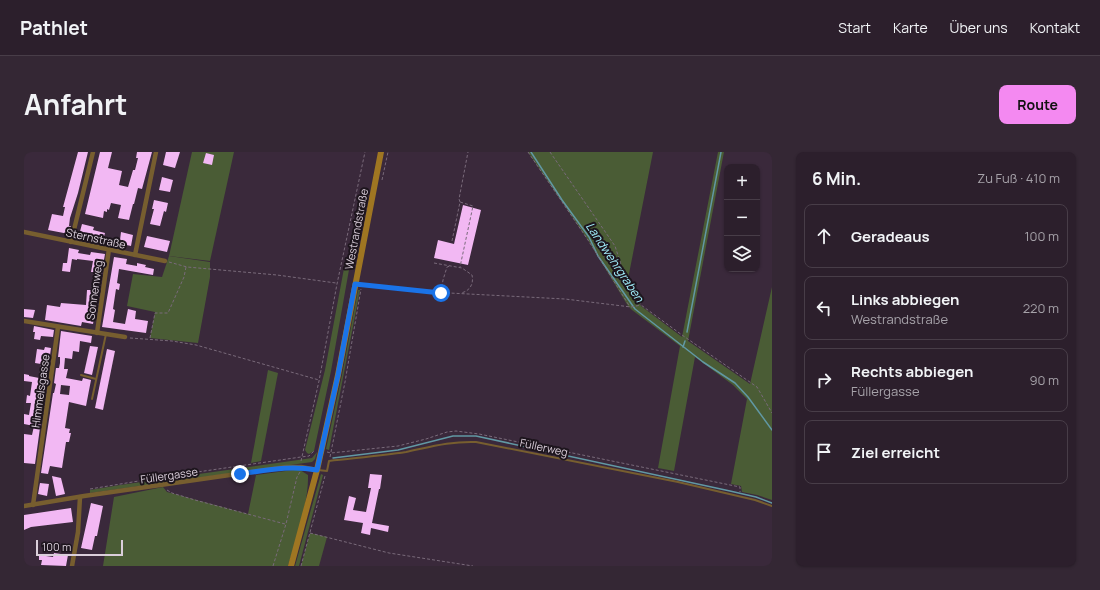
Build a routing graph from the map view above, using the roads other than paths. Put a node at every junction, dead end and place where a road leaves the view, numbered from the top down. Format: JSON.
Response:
{"nodes":[{"id":1,"x":92,"y":152,"type":"edge"},
{"id":2,"x":156,"y":152,"type":"edge"},
{"id":3,"x":381,"y":152,"type":"edge"},
{"id":4,"x":24,"y":232,"type":"edge"},
{"id":5,"x":71,"y":242,"type":"junction"},
{"id":6,"x":109,"y":249,"type":"junction"},
{"id":7,"x":135,"y":255,"type":"junction"},
{"id":8,"x":165,"y":261,"type":"road end"},
{"id":9,"x":24,"y":321,"type":"edge"},
{"id":10,"x":58,"y":327,"type":"junction"},
{"id":11,"x":97,"y":333,"type":"junction"},
{"id":12,"x":106,"y":334,"type":"junction"},
{"id":13,"x":125,"y":337,"type":"road end"},
{"id":14,"x":81,"y":375,"type":"dead end"},
{"id":15,"x":96,"y":379,"type":"junction"},
{"id":16,"x":92,"y":399,"type":"dead end"},
{"id":17,"x":317,"y":470,"type":"junction"},
{"id":18,"x":80,"y":497,"type":"junction"},
{"id":19,"x":33,"y":505,"type":"junction"},
{"id":20,"x":24,"y":506,"type":"edge"},
{"id":21,"x":772,"y":506,"type":"edge"},
{"id":22,"x":72,"y":566,"type":"edge"},
{"id":23,"x":291,"y":566,"type":"edge"}],
"edges":[{"from":1,"to":5,"type":"street"},
{"from":2,"to":7,"type":"street"},
{"from":3,"to":17,"type":"main road","name":"Westrandstraße"},
{"from":4,"to":5,"type":"street","name":"Sternstraße"},
{"from":5,"to":6,"type":"street","name":"Sternstraße"},
{"from":6,"to":7,"type":"street","name":"Sternstraße"},
{"from":6,"to":11,"type":"street","name":"Sonnenweg"},
{"from":7,"to":8,"type":"street","name":"Sternstraße"},
{"from":9,"to":10,"type":"street"},
{"from":10,"to":11,"type":"street"},
{"from":10,"to":19,"type":"street","name":"Himmelsgasse"},
{"from":11,"to":12,"type":"street"},
{"from":12,"to":13,"type":"street"},
{"from":12,"to":15,"type":"lane"},
{"from":14,"to":15,"type":"lane"},
{"from":15,"to":16,"type":"lane"},
{"from":17,"to":18,"type":"street","name":"Füllergasse"},
{"from":17,"to":21,"type":"lane","name":"Füllerweg"},
{"from":17,"to":23,"type":"main road","name":"Westrandstraße"},
{"from":18,"to":19,"type":"street","name":"Füllergasse"},
{"from":18,"to":22,"type":"street"},
{"from":19,"to":20,"type":"street","name":"Füllergasse"}]}
